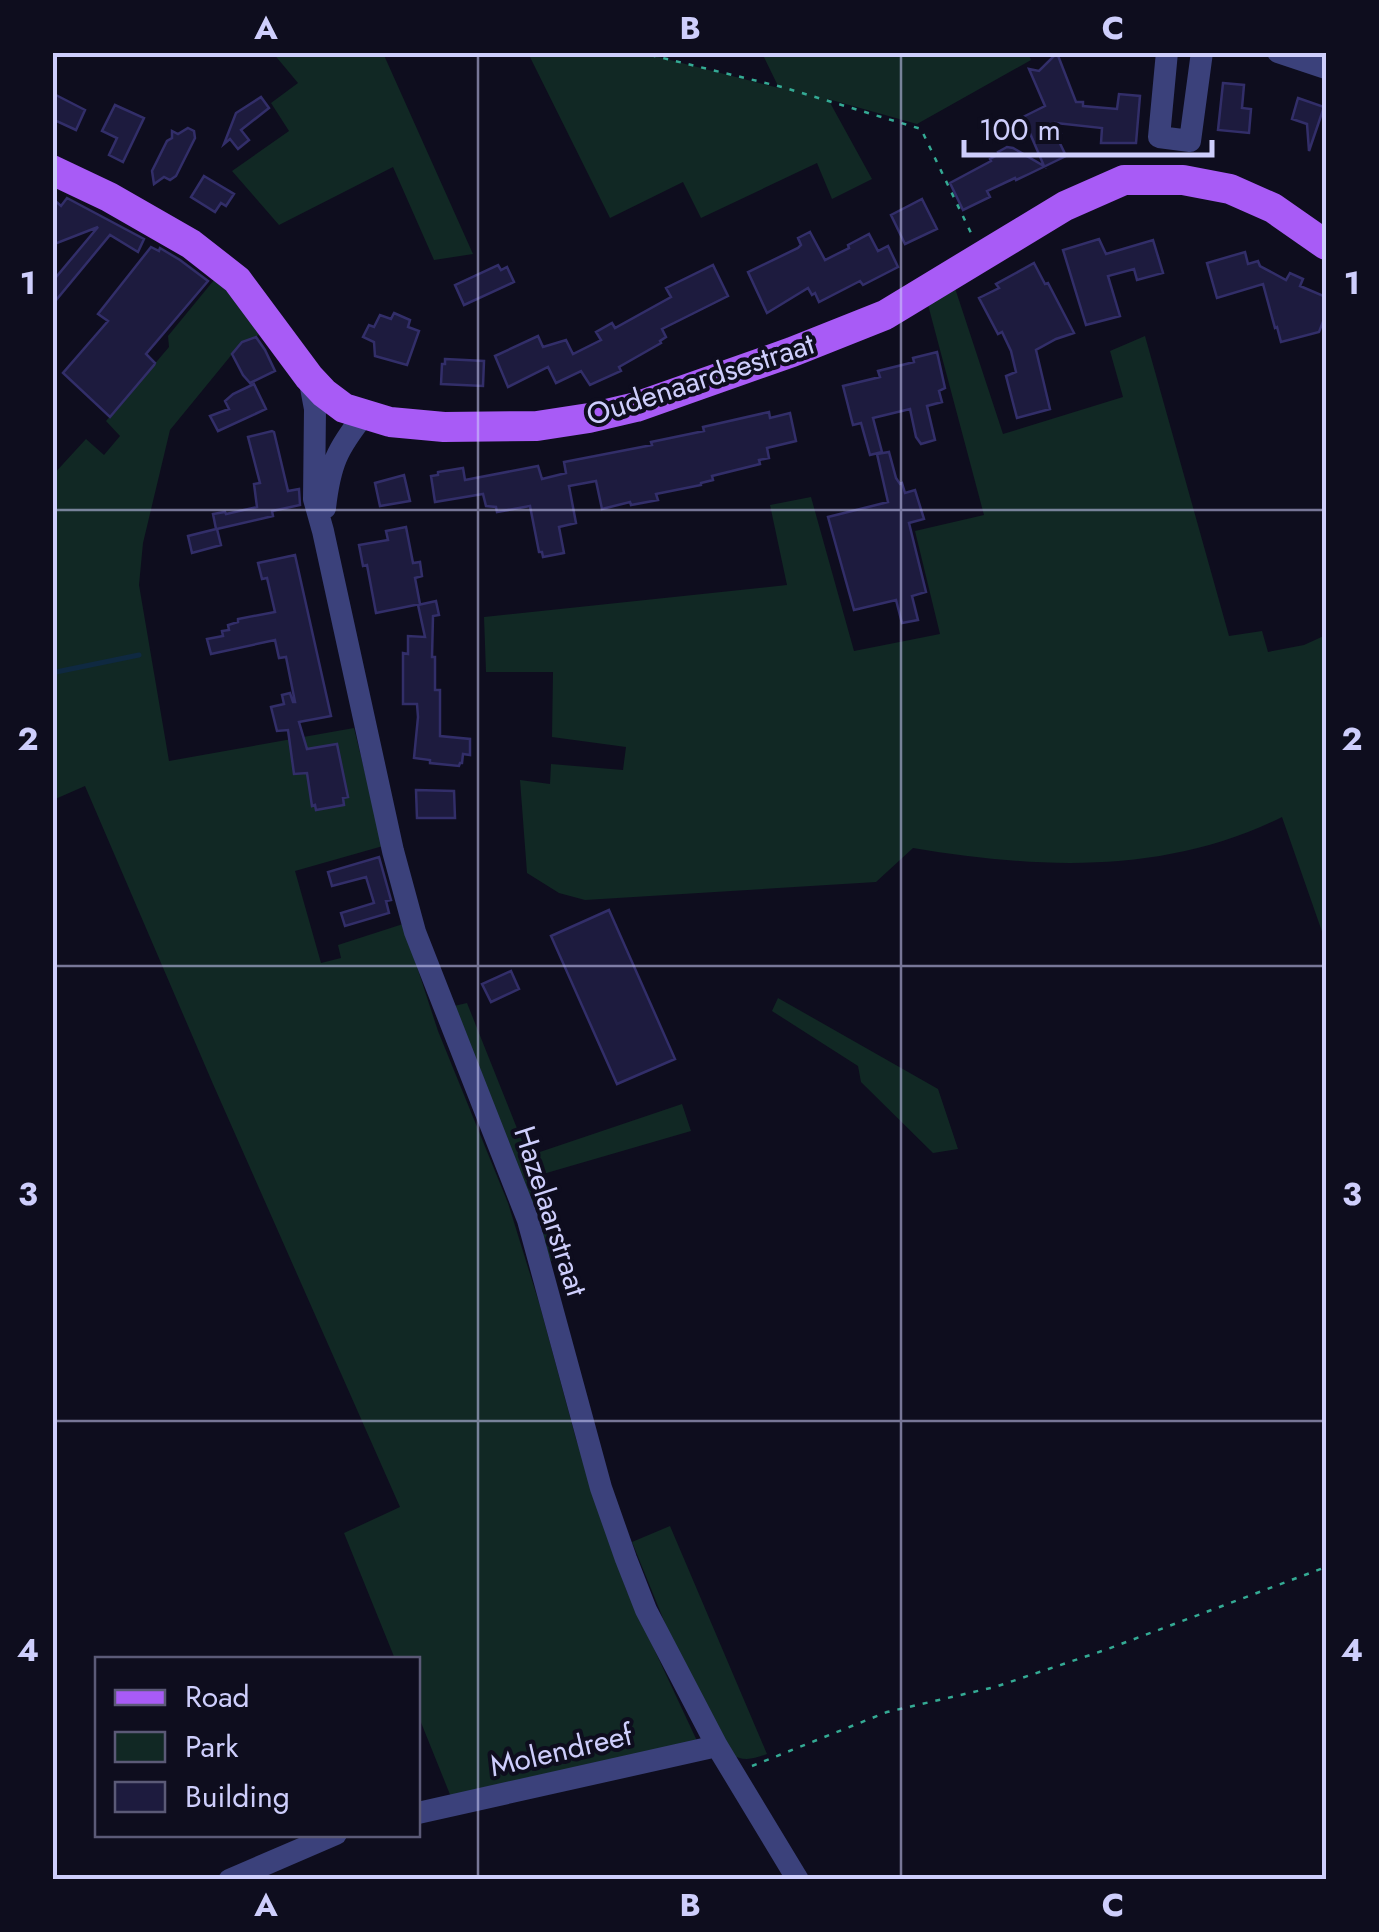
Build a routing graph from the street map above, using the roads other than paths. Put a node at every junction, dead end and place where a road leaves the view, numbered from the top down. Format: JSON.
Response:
{"nodes":[{"id":1,"x":1167,"y":52,"type":"edge"},
{"id":2,"x":1202,"y":52,"type":"edge"},
{"id":3,"x":1278,"y":52,"type":"edge"},
{"id":4,"x":1326,"y":68,"type":"edge"},
{"id":5,"x":52,"y":170,"type":"edge"},
{"id":6,"x":1326,"y":245,"type":"edge"},
{"id":7,"x":309,"y":377,"type":"junction"},
{"id":8,"x":364,"y":416,"type":"junction"},
{"id":9,"x":323,"y":531,"type":"junction"},
{"id":10,"x":717,"y":1746,"type":"junction"},
{"id":11,"x":420,"y":1813,"type":"edge"},
{"id":12,"x":329,"y":1837,"type":"edge"},
{"id":13,"x":228,"y":1880,"type":"edge"},
{"id":14,"x":798,"y":1880,"type":"edge"}],
"edges":[{"from":1,"to":2,"type":"street"},
{"from":3,"to":4,"type":"street"},
{"from":5,"to":7,"type":"main road","name":"Oudenaardsestraat"},
{"from":6,"to":8,"type":"main road","name":"Oudenaardsestraat"},
{"from":7,"to":8,"type":"main road","name":"Oudenaardsestraat"},
{"from":7,"to":9,"type":"street","name":"Hazelaarstraat"},
{"from":8,"to":9,"type":"street","name":"Hazelaarstraat"},
{"from":9,"to":10,"type":"street","name":"Hazelaarstraat"},
{"from":10,"to":11,"type":"street","name":"Molendreef"},
{"from":10,"to":14,"type":"street","name":"Hazelaarstraat"},
{"from":12,"to":13,"type":"street"}]}
